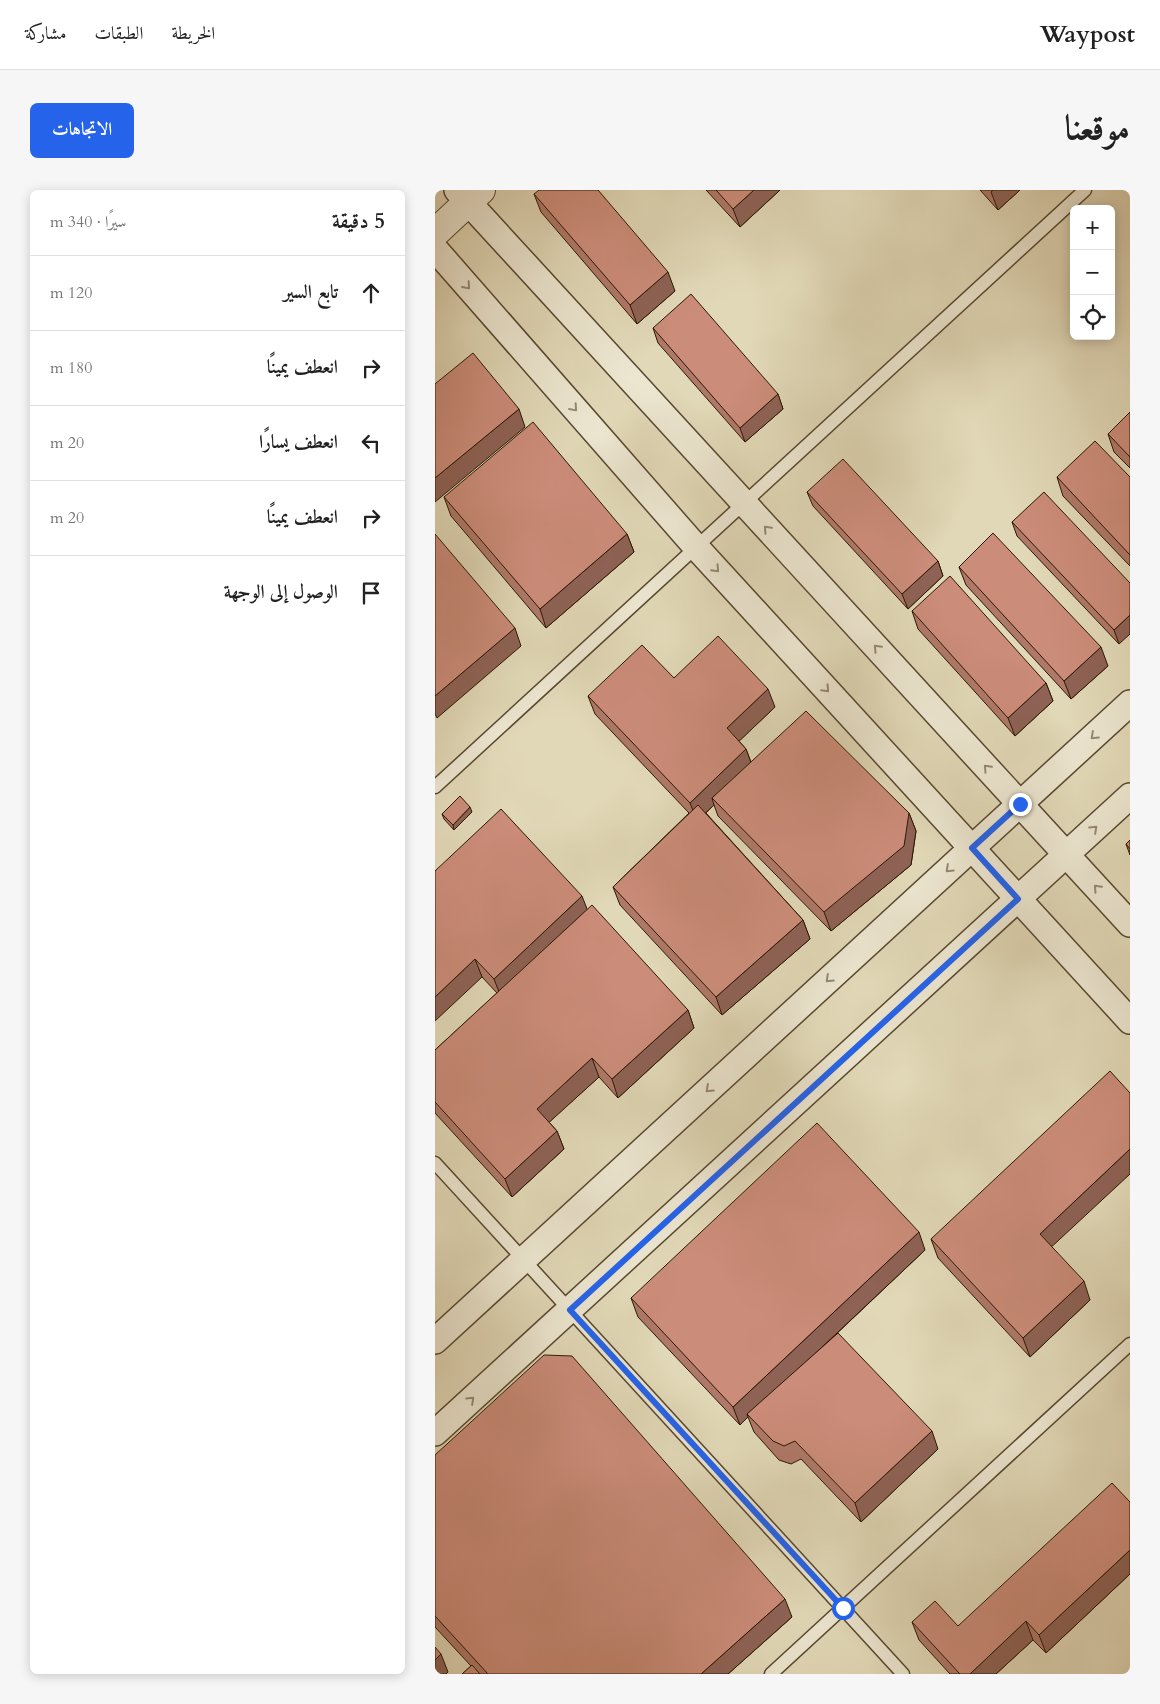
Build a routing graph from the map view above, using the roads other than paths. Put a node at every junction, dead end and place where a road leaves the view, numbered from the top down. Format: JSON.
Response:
{"nodes":[{"id":1,"x":1085,"y":190,"type":"edge"},
{"id":2,"x":469,"y":194,"type":"edge"},
{"id":3,"x":435,"y":233,"type":"edge"},
{"id":4,"x":435,"y":249,"type":"edge"},
{"id":5,"x":744,"y":503,"type":"junction"},
{"id":6,"x":696,"y":547,"type":"junction"},
{"id":7,"x":1130,"y":703,"type":"edge"},
{"id":8,"x":435,"y":787,"type":"edge"},
{"id":9,"x":1130,"y":796,"type":"edge"},
{"id":10,"x":1020,"y":804,"type":"junction"},
{"id":11,"x":972,"y":848,"type":"junction"},
{"id":12,"x":1066,"y":854,"type":"junction"},
{"id":13,"x":1018,"y":899,"type":"junction"},
{"id":14,"x":1130,"y":924,"type":"edge"},
{"id":15,"x":1130,"y":1021,"type":"edge"},
{"id":16,"x":435,"y":1163,"type":"edge"},
{"id":17,"x":523,"y":1259,"type":"junction"},
{"id":18,"x":570,"y":1310,"type":"junction"},
{"id":19,"x":435,"y":1340,"type":"edge"},
{"id":20,"x":1130,"y":1344,"type":"edge"},
{"id":21,"x":435,"y":1433,"type":"edge"},
{"id":22,"x":843,"y":1608,"type":"junction"},
{"id":23,"x":771,"y":1674,"type":"edge"},
{"id":24,"x":903,"y":1674,"type":"edge"}],
"edges":[{"from":1,"to":5,"type":"lane"},
{"from":2,"to":3,"type":"street"},
{"from":2,"to":5,"type":"street"},
{"from":4,"to":6,"type":"street","one_way":true},
{"from":5,"to":6,"type":"lane"},
{"from":10,"to":5,"type":"street","one_way":true},
{"from":6,"to":8,"type":"lane"},
{"from":6,"to":11,"type":"street","one_way":true},
{"from":7,"to":10,"type":"street","one_way":true},
{"from":12,"to":9,"type":"street","one_way":true},
{"from":10,"to":11,"type":"street"},
{"from":10,"to":12,"type":"street"},
{"from":11,"to":13,"type":"street"},
{"from":11,"to":17,"type":"street","one_way":true},
{"from":12,"to":13,"type":"street"},
{"from":14,"to":12,"type":"street","one_way":true},
{"from":13,"to":15,"type":"street"},
{"from":13,"to":18,"type":"street"},
{"from":16,"to":17,"type":"lane"},
{"from":17,"to":18,"type":"lane"},
{"from":17,"to":19,"type":"street"},
{"from":21,"to":18,"type":"street","one_way":true},
{"from":18,"to":22,"type":"lane"},
{"from":20,"to":22,"type":"lane"},
{"from":22,"to":23,"type":"lane"},
{"from":22,"to":24,"type":"lane"}]}
